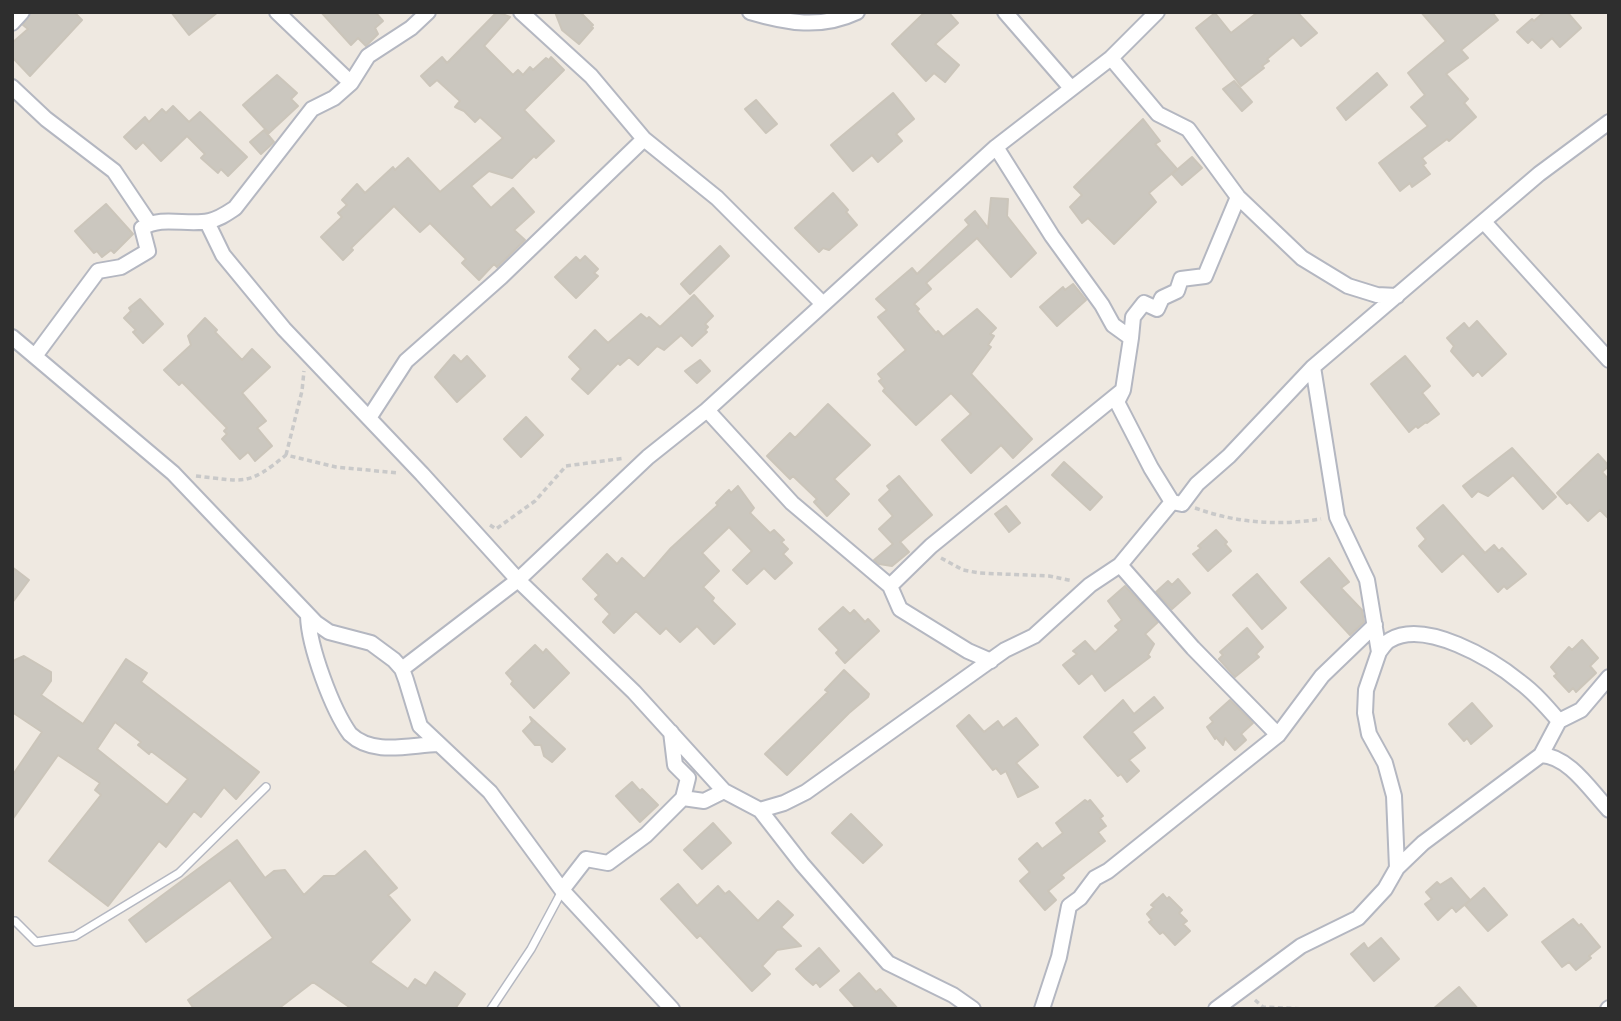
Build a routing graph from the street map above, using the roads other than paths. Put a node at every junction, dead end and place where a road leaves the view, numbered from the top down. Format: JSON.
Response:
{"nodes":[{"id":1,"x":22,"y":12,"type":"edge"},
{"id":2,"x":276,"y":12,"type":"edge"},
{"id":3,"x":428,"y":12,"type":"edge"},
{"id":4,"x":521,"y":12,"type":"edge"},
{"id":5,"x":750,"y":12,"type":"edge"},
{"id":6,"x":857,"y":12,"type":"edge"},
{"id":7,"x":1005,"y":12,"type":"edge"},
{"id":8,"x":1157,"y":12,"type":"edge"},
{"id":9,"x":12,"y":23,"type":"edge"},
{"id":10,"x":1111,"y":58,"type":"junction"},
{"id":11,"x":351,"y":83,"type":"junction"},
{"id":12,"x":12,"y":87,"type":"edge"},
{"id":13,"x":1071,"y":88,"type":"junction"},
{"id":14,"x":1609,"y":122,"type":"edge"},
{"id":15,"x":644,"y":139,"type":"junction"},
{"id":16,"x":996,"y":148,"type":"junction"},
{"id":17,"x":1238,"y":197,"type":"junction"},
{"id":18,"x":207,"y":222,"type":"junction"},
{"id":19,"x":1484,"y":222,"type":"junction"},
{"id":20,"x":149,"y":223,"type":"junction"},
{"id":21,"x":1397,"y":296,"type":"junction"},
{"id":22,"x":823,"y":304,"type":"junction"},
{"id":23,"x":12,"y":337,"type":"edge"},
{"id":24,"x":1131,"y":338,"type":"junction"},
{"id":25,"x":35,"y":356,"type":"junction"},
{"id":26,"x":1609,"y":360,"type":"edge"},
{"id":27,"x":1313,"y":367,"type":"junction"},
{"id":28,"x":1123,"y":390,"type":"junction"},
{"id":29,"x":707,"y":410,"type":"junction"},
{"id":30,"x":369,"y":418,"type":"junction"},
{"id":31,"x":1177,"y":503,"type":"junction"},
{"id":32,"x":1120,"y":565,"type":"junction"},
{"id":33,"x":518,"y":580,"type":"junction"},
{"id":34,"x":890,"y":586,"type":"junction"},
{"id":35,"x":308,"y":616,"type":"junction"},
{"id":36,"x":1374,"y":625,"type":"junction"},
{"id":37,"x":1379,"y":652,"type":"junction"},
{"id":38,"x":991,"y":661,"type":"junction"},
{"id":39,"x":402,"y":669,"type":"junction"},
{"id":40,"x":1609,"y":677,"type":"edge"},
{"id":41,"x":1559,"y":721,"type":"junction"},
{"id":42,"x":671,"y":731,"type":"junction"},
{"id":43,"x":1278,"y":735,"type":"junction"},
{"id":44,"x":438,"y":744,"type":"junction"},
{"id":45,"x":1541,"y":755,"type":"junction"},
{"id":46,"x":266,"y":787,"type":"dead end"},
{"id":47,"x":724,"y":791,"type":"junction"},
{"id":48,"x":683,"y":798,"type":"junction"},
{"id":49,"x":760,"y":810,"type":"junction"},
{"id":50,"x":1609,"y":810,"type":"edge"},
{"id":51,"x":1397,"y":868,"type":"junction"},
{"id":52,"x":562,"y":890,"type":"junction"},
{"id":53,"x":12,"y":921,"type":"edge"},
{"id":54,"x":491,"y":1009,"type":"edge"},
{"id":55,"x":672,"y":1009,"type":"edge"},
{"id":56,"x":973,"y":1009,"type":"edge"},
{"id":57,"x":1042,"y":1009,"type":"edge"},
{"id":58,"x":1216,"y":1009,"type":"edge"}],
"edges":[{"from":1,"to":9,"type":"street"},
{"from":2,"to":11,"type":"street"},
{"from":3,"to":11,"type":"street"},
{"from":4,"to":15,"type":"street"},
{"from":5,"to":6,"type":"street"},
{"from":7,"to":13,"type":"street"},
{"from":8,"to":10,"type":"street"},
{"from":10,"to":13,"type":"street"},
{"from":10,"to":17,"type":"street"},
{"from":11,"to":18,"type":"street"},
{"from":12,"to":20,"type":"street"},
{"from":13,"to":16,"type":"street"},
{"from":14,"to":19,"type":"street"},
{"from":15,"to":22,"type":"street"},
{"from":15,"to":30,"type":"street"},
{"from":16,"to":22,"type":"street"},
{"from":16,"to":24,"type":"street"},
{"from":17,"to":21,"type":"street"},
{"from":17,"to":24,"type":"street"},
{"from":18,"to":20,"type":"street"},
{"from":18,"to":30,"type":"street"},
{"from":19,"to":21,"type":"street"},
{"from":19,"to":26,"type":"street"},
{"from":20,"to":25,"type":"street"},
{"from":21,"to":27,"type":"street"},
{"from":22,"to":29,"type":"street"},
{"from":23,"to":25,"type":"street"},
{"from":24,"to":28,"type":"street"},
{"from":25,"to":35,"type":"street"},
{"from":27,"to":31,"type":"street"},
{"from":27,"to":36,"type":"street"},
{"from":28,"to":31,"type":"street"},
{"from":28,"to":34,"type":"street"},
{"from":29,"to":33,"type":"street"},
{"from":29,"to":34,"type":"street"},
{"from":30,"to":33,"type":"street"},
{"from":31,"to":32,"type":"street"},
{"from":32,"to":38,"type":"street"},
{"from":32,"to":43,"type":"street"},
{"from":33,"to":39,"type":"street"},
{"from":33,"to":42,"type":"street"},
{"from":34,"to":38,"type":"street"},
{"from":35,"to":39,"type":"street"},
{"from":35,"to":44,"type":"street"},
{"from":36,"to":37,"type":"street"},
{"from":36,"to":43,"type":"street"},
{"from":37,"to":41,"type":"street"},
{"from":37,"to":51,"type":"street"},
{"from":38,"to":49,"type":"street"},
{"from":39,"to":44,"type":"street"},
{"from":40,"to":41,"type":"street"},
{"from":41,"to":45,"type":"street"},
{"from":42,"to":47,"type":"street"},
{"from":42,"to":48,"type":"street"},
{"from":43,"to":57,"type":"street"},
{"from":44,"to":52,"type":"street"},
{"from":45,"to":50,"type":"street"},
{"from":45,"to":51,"type":"street"},
{"from":46,"to":53,"type":"lane"},
{"from":47,"to":48,"type":"street"},
{"from":47,"to":49,"type":"street"},
{"from":48,"to":52,"type":"street"},
{"from":49,"to":56,"type":"street"},
{"from":51,"to":58,"type":"street"},
{"from":52,"to":54,"type":"lane"},
{"from":52,"to":55,"type":"street"}]}
